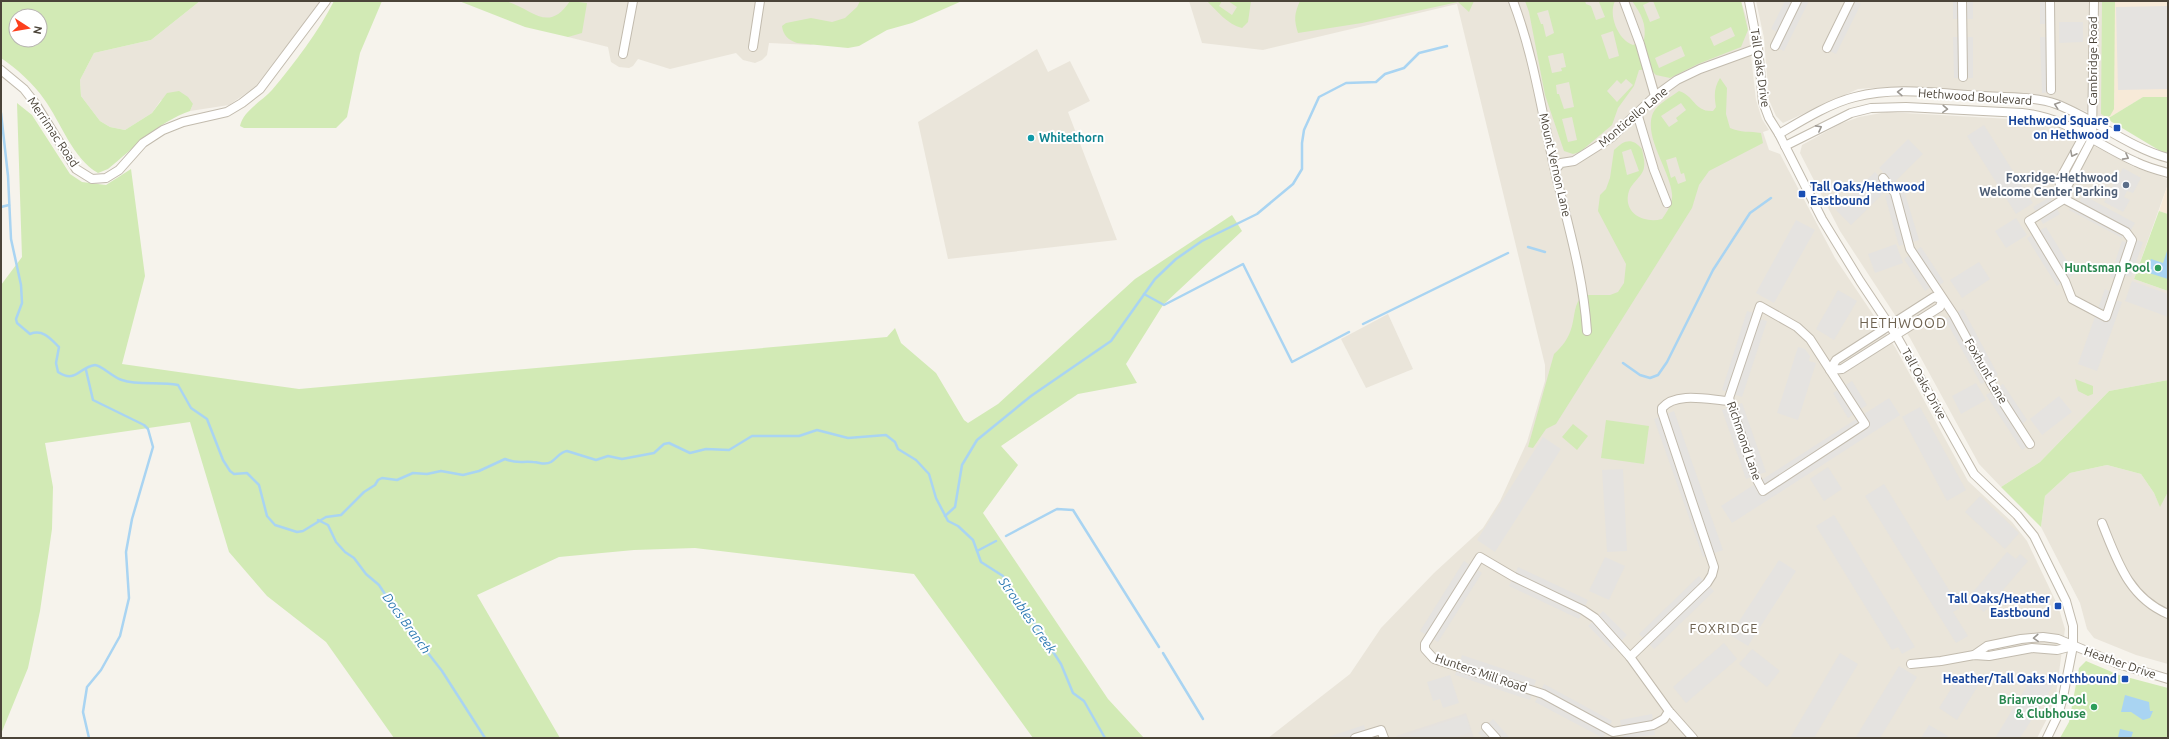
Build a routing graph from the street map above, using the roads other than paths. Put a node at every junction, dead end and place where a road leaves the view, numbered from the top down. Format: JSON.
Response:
{"nodes":[{"id":1,"x":326,"y":1,"type":"edge"},
{"id":2,"x":633,"y":1,"type":"edge"},
{"id":3,"x":760,"y":1,"type":"edge"},
{"id":4,"x":1512,"y":1,"type":"edge"},
{"id":5,"x":1624,"y":1,"type":"edge"},
{"id":6,"x":1749,"y":1,"type":"edge"},
{"id":7,"x":1797,"y":1,"type":"edge"},
{"id":8,"x":1850,"y":1,"type":"edge"},
{"id":9,"x":1962,"y":1,"type":"edge"},
{"id":10,"x":2050,"y":1,"type":"edge"},
{"id":11,"x":2094,"y":1,"type":"edge"},
{"id":12,"x":1775,"y":46,"type":"dead end"},
{"id":13,"x":753,"y":47,"type":"dead end"},
{"id":14,"x":1758,"y":48,"type":"junction"},
{"id":15,"x":1826,"y":48,"type":"dead end"},
{"id":16,"x":623,"y":54,"type":"dead end"},
{"id":17,"x":1,"y":70,"type":"edge"},
{"id":18,"x":1963,"y":77,"type":"dead end"},
{"id":19,"x":2051,"y":90,"type":"dead end"},
{"id":20,"x":1655,"y":96,"type":"junction"},
{"id":21,"x":1637,"y":113,"type":"junction"},
{"id":22,"x":2092,"y":121,"type":"junction"},
{"id":23,"x":1779,"y":134,"type":"junction"},
{"id":24,"x":2084,"y":134,"type":"junction"},
{"id":25,"x":2092,"y":139,"type":"junction"},
{"id":26,"x":1785,"y":146,"type":"junction"},
{"id":27,"x":2168,"y":158,"type":"edge"},
{"id":28,"x":1555,"y":170,"type":"junction"},
{"id":29,"x":2168,"y":173,"type":"edge"},
{"id":30,"x":1883,"y":178,"type":"dead end"},
{"id":31,"x":2064,"y":199,"type":"junction"},
{"id":32,"x":1667,"y":203,"type":"dead end"},
{"id":33,"x":1942,"y":299,"type":"junction"},
{"id":34,"x":1890,"y":325,"type":"junction"},
{"id":35,"x":1587,"y":331,"type":"dead end"},
{"id":36,"x":1896,"y":334,"type":"junction"},
{"id":37,"x":1830,"y":370,"type":"junction"},
{"id":38,"x":1729,"y":401,"type":"junction"},
{"id":39,"x":2030,"y":444,"type":"dead end"},
{"id":40,"x":2102,"y":524,"type":"dead end"},
{"id":41,"x":2168,"y":614,"type":"edge"},
{"id":42,"x":2073,"y":646,"type":"junction"},
{"id":43,"x":1630,"y":657,"type":"junction"},
{"id":44,"x":1911,"y":664,"type":"dead end"},
{"id":45,"x":2168,"y":679,"type":"edge"},
{"id":46,"x":1669,"y":711,"type":"junction"},
{"id":47,"x":1486,"y":727,"type":"dead end"},
{"id":48,"x":1355,"y":738,"type":"edge"},
{"id":49,"x":1384,"y":738,"type":"edge"},
{"id":50,"x":1496,"y":738,"type":"edge"},
{"id":51,"x":1693,"y":738,"type":"edge"},
{"id":52,"x":2047,"y":738,"type":"edge"}],
"edges":[{"from":1,"to":17,"type":"street","name":"Merrimac Road"},
{"from":2,"to":16,"type":"street"},
{"from":3,"to":13,"type":"street"},
{"from":4,"to":28,"type":"street","name":"Mount Vernon Lane"},
{"from":5,"to":20,"type":"street"},
{"from":6,"to":14,"type":"street","name":"Tall Oaks Drive"},
{"from":7,"to":12,"type":"street"},
{"from":8,"to":15,"type":"street"},
{"from":9,"to":18,"type":"street"},
{"from":10,"to":19,"type":"street"},
{"from":11,"to":22,"type":"street","name":"Cambridge Road"},
{"from":14,"to":20,"type":"street","name":"Monticello Lane"},
{"from":14,"to":23,"type":"street","name":"Tall Oaks Drive"},
{"from":20,"to":21,"type":"street","name":"Monticello Lane"},
{"from":21,"to":28,"type":"street","name":"Monticello Lane"},
{"from":21,"to":32,"type":"street"},
{"from":22,"to":23,"type":"street","name":"Hethwood Boulevard","one_way":true},
{"from":22,"to":24,"type":"street"},
{"from":22,"to":25,"type":"street","name":"Cambridge Road"},
{"from":22,"to":27,"type":"street","name":"Hethwood Boulevard"},
{"from":23,"to":26,"type":"street","name":"Tall Oaks Drive"},
{"from":24,"to":25,"type":"street","name":"Hethwood Boulevard"},
{"from":26,"to":24,"type":"street","name":"Hethwood Boulevard","one_way":true},
{"from":24,"to":31,"type":"street","one_way":true},
{"from":25,"to":29,"type":"street","name":"Hethwood Boulevard","one_way":true},
{"from":25,"to":31,"type":"street"},
{"from":26,"to":34,"type":"street","name":"Tall Oaks Drive"},
{"from":28,"to":35,"type":"street","name":"Mount Vernon Lane"},
{"from":30,"to":33,"type":"street","name":"Foxhunt Lane"},
{"from":31,"to":31,"type":"street"},
{"from":33,"to":34,"type":"street"},
{"from":33,"to":36,"type":"street"},
{"from":33,"to":39,"type":"street","name":"Foxhunt Lane"},
{"from":34,"to":36,"type":"street","name":"Tall Oaks Drive"},
{"from":34,"to":37,"type":"street"},
{"from":36,"to":37,"type":"street"},
{"from":36,"to":42,"type":"street","name":"Tall Oaks Drive"},
{"from":37,"to":38,"type":"street","name":"Richmond Lane"},
{"from":37,"to":38,"type":"street","name":"Richmond Lane"},
{"from":38,"to":43,"type":"street"},
{"from":40,"to":41,"type":"street"},
{"from":42,"to":44,"type":"street","name":"Heather Drive"},
{"from":42,"to":45,"type":"street","name":"Heather Drive"},
{"from":42,"to":52,"type":"street","name":"Tall Oaks Drive"},
{"from":43,"to":46,"type":"street","name":"Hunters Mill Road"},
{"from":43,"to":46,"type":"street","name":"Hunters Mill Road"},
{"from":46,"to":51,"type":"street","name":"Hunters Mill Road"},
{"from":47,"to":50,"type":"street"},
{"from":48,"to":49,"type":"street"}]}
